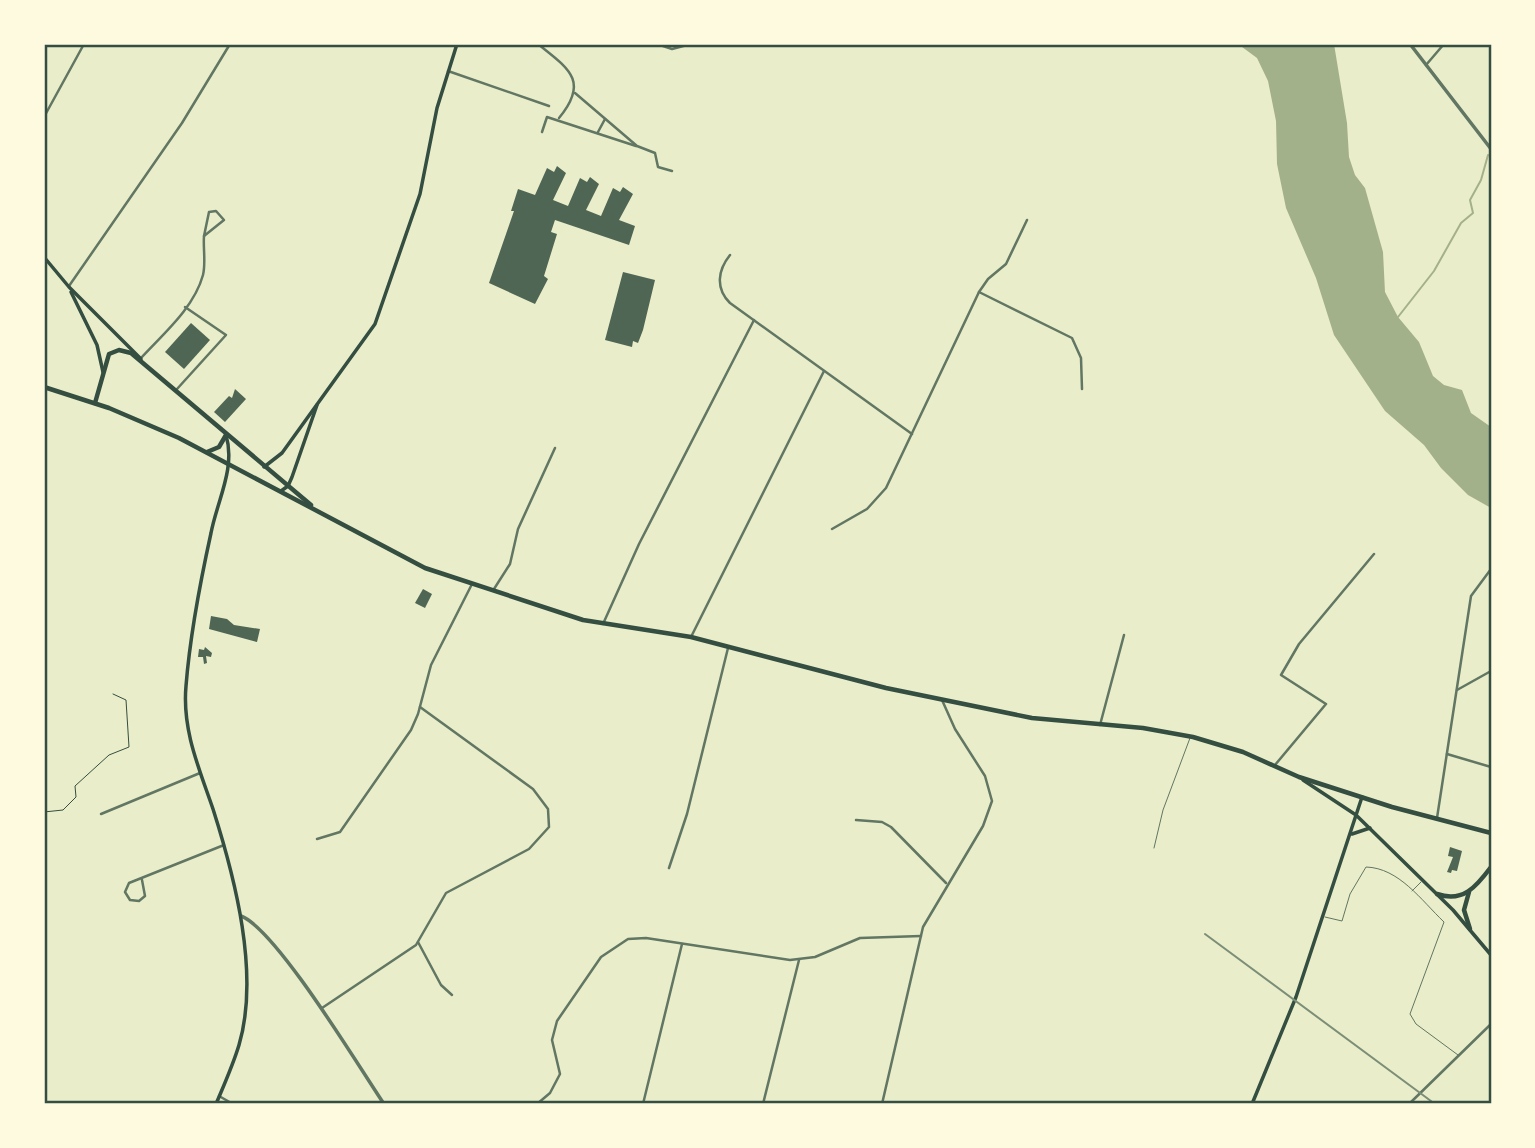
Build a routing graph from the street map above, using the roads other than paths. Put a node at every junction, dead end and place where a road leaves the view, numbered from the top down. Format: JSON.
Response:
{"nodes":[{"id":1,"x":84,"y":44,"type":"edge"},
{"id":2,"x":230,"y":44,"type":"edge"},
{"id":3,"x":457,"y":44,"type":"edge"},
{"id":4,"x":538,"y":44,"type":"edge"},
{"id":5,"x":657,"y":44,"type":"edge"},
{"id":6,"x":691,"y":44,"type":"edge"},
{"id":7,"x":1410,"y":44,"type":"edge"},
{"id":8,"x":1444,"y":44,"type":"edge"},
{"id":9,"x":1426,"y":65,"type":"junction"},
{"id":10,"x":449,"y":71,"type":"junction"},
{"id":11,"x":575,"y":93,"type":"junction"},
{"id":12,"x":549,"y":106,"type":"dead end"},
{"id":13,"x":44,"y":117,"type":"edge"},
{"id":14,"x":558,"y":119,"type":"junction"},
{"id":15,"x":605,"y":119,"type":"junction"},
{"id":16,"x":542,"y":132,"type":"dead end"},
{"id":17,"x":598,"y":132,"type":"junction"},
{"id":18,"x":637,"y":146,"type":"junction"},
{"id":19,"x":1491,"y":149,"type":"edge"},
{"id":20,"x":672,"y":171,"type":"dead end"},
{"id":21,"x":1027,"y":220,"type":"dead end"},
{"id":22,"x":204,"y":236,"type":"junction"},
{"id":23,"x":730,"y":255,"type":"dead end"},
{"id":24,"x":44,"y":257,"type":"edge"},
{"id":25,"x":69,"y":287,"type":"junction"},
{"id":26,"x":979,"y":292,"type":"junction"},
{"id":27,"x":185,"y":307,"type":"junction"},
{"id":28,"x":754,"y":320,"type":"junction"},
{"id":29,"x":141,"y":359,"type":"junction"},
{"id":30,"x":824,"y":371,"type":"junction"},
{"id":31,"x":103,"y":372,"type":"junction"},
{"id":32,"x":44,"y":387,"type":"edge"},
{"id":33,"x":1082,"y":389,"type":"dead end"},
{"id":34,"x":176,"y":390,"type":"junction"},
{"id":35,"x":319,"y":400,"type":"junction"},
{"id":36,"x":95,"y":403,"type":"junction"},
{"id":37,"x":912,"y":434,"type":"junction"},
{"id":38,"x":226,"y":435,"type":"junction"},
{"id":39,"x":555,"y":449,"type":"dead end"},
{"id":40,"x":207,"y":452,"type":"junction"},
{"id":41,"x":230,"y":463,"type":"junction"},
{"id":42,"x":263,"y":467,"type":"junction"},
{"id":43,"x":288,"y":486,"type":"junction"},
{"id":44,"x":281,"y":491,"type":"junction"},
{"id":45,"x":319,"y":512,"type":"junction"},
{"id":46,"x":832,"y":529,"type":"dead end"},
{"id":47,"x":1374,"y":554,"type":"dead end"},
{"id":48,"x":1491,"y":569,"type":"edge"},
{"id":49,"x":472,"y":584,"type":"junction"},
{"id":50,"x":493,"y":591,"type":"junction"},
{"id":51,"x":603,"y":624,"type":"junction"},
{"id":52,"x":1124,"y":635,"type":"dead end"},
{"id":53,"x":691,"y":637,"type":"junction"},
{"id":54,"x":728,"y":646,"type":"junction"},
{"id":55,"x":1491,"y":671,"type":"edge"},
{"id":56,"x":1457,"y":690,"type":"junction"},
{"id":57,"x":942,"y":700,"type":"junction"},
{"id":58,"x":420,"y":707,"type":"junction"},
{"id":59,"x":1100,"y":725,"type":"junction"},
{"id":60,"x":1191,"y":736,"type":"junction"},
{"id":61,"x":1447,"y":754,"type":"junction"},
{"id":62,"x":1275,"y":765,"type":"junction"},
{"id":63,"x":1491,"y":767,"type":"edge"},
{"id":64,"x":200,"y":773,"type":"junction"},
{"id":65,"x":1299,"y":777,"type":"junction"},
{"id":66,"x":1363,"y":796,"type":"junction"},
{"id":67,"x":101,"y":814,"type":"dead end"},
{"id":68,"x":1356,"y":815,"type":"junction"},
{"id":69,"x":1437,"y":818,"type":"junction"},
{"id":70,"x":856,"y":820,"type":"dead end"},
{"id":71,"x":1370,"y":828,"type":"junction"},
{"id":72,"x":1491,"y":833,"type":"edge"},
{"id":73,"x":1350,"y":835,"type":"junction"},
{"id":74,"x":317,"y":839,"type":"dead end"},
{"id":75,"x":224,"y":845,"type":"junction"},
{"id":76,"x":1154,"y":848,"type":"dead end"},
{"id":77,"x":669,"y":868,"type":"dead end"},
{"id":78,"x":1491,"y":868,"type":"edge"},
{"id":79,"x":142,"y":880,"type":"junction"},
{"id":80,"x":1423,"y":880,"type":"junction"},
{"id":81,"x":947,"y":885,"type":"junction"},
{"id":82,"x":1412,"y":891,"type":"junction"},
{"id":83,"x":1470,"y":891,"type":"junction"},
{"id":84,"x":1437,"y":894,"type":"junction"},
{"id":85,"x":241,"y":916,"type":"junction"},
{"id":86,"x":1323,"y":916,"type":"junction"},
{"id":87,"x":1470,"y":929,"type":"junction"},
{"id":88,"x":921,"y":936,"type":"junction"},
{"id":89,"x":418,"y":942,"type":"junction"},
{"id":90,"x":682,"y":944,"type":"junction"},
{"id":91,"x":1491,"y":954,"type":"edge"},
{"id":92,"x":799,"y":960,"type":"junction"},
{"id":93,"x":452,"y":995,"type":"dead end"},
{"id":94,"x":321,"y":1009,"type":"junction"},
{"id":95,"x":1491,"y":1024,"type":"edge"},
{"id":96,"x":1459,"y":1055,"type":"junction"},
{"id":97,"x":219,"y":1096,"type":"junction"},
{"id":98,"x":216,"y":1104,"type":"edge"},
{"id":99,"x":233,"y":1104,"type":"edge"},
{"id":100,"x":384,"y":1104,"type":"edge"},
{"id":101,"x":537,"y":1104,"type":"edge"},
{"id":102,"x":643,"y":1104,"type":"edge"},
{"id":103,"x":763,"y":1104,"type":"edge"},
{"id":104,"x":882,"y":1104,"type":"edge"},
{"id":105,"x":1252,"y":1104,"type":"edge"},
{"id":106,"x":1409,"y":1104,"type":"edge"}],
"edges":[{"from":1,"to":13,"type":"street"},
{"from":2,"to":25,"type":"street"},
{"from":3,"to":10,"type":"main road"},
{"from":4,"to":11,"type":"street"},
{"from":5,"to":6,"type":"street"},
{"from":7,"to":9,"type":"street"},
{"from":8,"to":9,"type":"street"},
{"from":9,"to":19,"type":"street"},
{"from":10,"to":12,"type":"street"},
{"from":10,"to":35,"type":"main road"},
{"from":11,"to":14,"type":"street"},
{"from":11,"to":15,"type":"street"},
{"from":14,"to":16,"type":"street"},
{"from":14,"to":17,"type":"street"},
{"from":15,"to":17,"type":"street"},
{"from":15,"to":18,"type":"street"},
{"from":17,"to":18,"type":"street"},
{"from":18,"to":20,"type":"street"},
{"from":21,"to":26,"type":"street"},
{"from":22,"to":22,"type":"street"},
{"from":22,"to":27,"type":"street"},
{"from":23,"to":28,"type":"street"},
{"from":24,"to":25,"type":"main road"},
{"from":25,"to":29,"type":"main road"},
{"from":25,"to":31,"type":"main road"},
{"from":26,"to":33,"type":"street"},
{"from":26,"to":37,"type":"street"},
{"from":27,"to":29,"type":"street"},
{"from":27,"to":34,"type":"street"},
{"from":28,"to":30,"type":"street"},
{"from":28,"to":51,"type":"street"},
{"from":29,"to":31,"type":"main road"},
{"from":29,"to":34,"type":"main road"},
{"from":30,"to":37,"type":"street"},
{"from":30,"to":53,"type":"street"},
{"from":31,"to":36,"type":"main road"},
{"from":32,"to":36,"type":"main road"},
{"from":34,"to":38,"type":"main road"},
{"from":35,"to":42,"type":"main road"},
{"from":35,"to":43,"type":"main road"},
{"from":36,"to":40,"type":"main road"},
{"from":37,"to":46,"type":"street"},
{"from":38,"to":40,"type":"main road"},
{"from":38,"to":41,"type":"main road"},
{"from":38,"to":42,"type":"main road"},
{"from":39,"to":50,"type":"street"},
{"from":40,"to":41,"type":"main road"},
{"from":41,"to":44,"type":"main road"},
{"from":41,"to":64,"type":"main road"},
{"from":42,"to":43,"type":"main road"},
{"from":43,"to":44,"type":"main road"},
{"from":43,"to":45,"type":"main road"},
{"from":44,"to":45,"type":"main road"},
{"from":45,"to":49,"type":"main road"},
{"from":47,"to":62,"type":"street"},
{"from":48,"to":56,"type":"street"},
{"from":49,"to":50,"type":"main road"},
{"from":49,"to":58,"type":"street"},
{"from":50,"to":51,"type":"main road"},
{"from":51,"to":53,"type":"main road"},
{"from":52,"to":59,"type":"street"},
{"from":53,"to":54,"type":"main road"},
{"from":54,"to":57,"type":"main road"},
{"from":54,"to":77,"type":"street"},
{"from":55,"to":56,"type":"street"},
{"from":56,"to":61,"type":"street"},
{"from":57,"to":59,"type":"main road"},
{"from":57,"to":81,"type":"street"},
{"from":58,"to":74,"type":"street"},
{"from":58,"to":89,"type":"street"},
{"from":59,"to":60,"type":"main road"},
{"from":60,"to":62,"type":"main road"},
{"from":60,"to":76,"type":"lane"},
{"from":61,"to":63,"type":"street"},
{"from":61,"to":69,"type":"street"},
{"from":62,"to":65,"type":"main road"},
{"from":64,"to":67,"type":"street"},
{"from":64,"to":75,"type":"main road"},
{"from":65,"to":66,"type":"main road"},
{"from":65,"to":68,"type":"main road"},
{"from":66,"to":68,"type":"main road"},
{"from":66,"to":69,"type":"main road"},
{"from":68,"to":71,"type":"main road"},
{"from":68,"to":73,"type":"main road"},
{"from":69,"to":72,"type":"main road"},
{"from":70,"to":81,"type":"street"},
{"from":71,"to":73,"type":"main road"},
{"from":71,"to":80,"type":"main road"},
{"from":73,"to":86,"type":"main road"},
{"from":75,"to":79,"type":"street"},
{"from":75,"to":85,"type":"main road"},
{"from":78,"to":83,"type":"main road"},
{"from":79,"to":79,"type":"street"},
{"from":80,"to":82,"type":"lane"},
{"from":80,"to":84,"type":"main road"},
{"from":81,"to":88,"type":"street"},
{"from":82,"to":86,"type":"lane"},
{"from":82,"to":96,"type":"lane"},
{"from":83,"to":84,"type":"main road"},
{"from":83,"to":87,"type":"main road"},
{"from":84,"to":87,"type":"main road"},
{"from":85,"to":94,"type":"street"},
{"from":85,"to":97,"type":"main road"},
{"from":86,"to":105,"type":"main road"},
{"from":87,"to":91,"type":"main road"},
{"from":88,"to":92,"type":"street"},
{"from":88,"to":104,"type":"street"},
{"from":89,"to":93,"type":"street"},
{"from":89,"to":94,"type":"street"},
{"from":90,"to":92,"type":"street"},
{"from":90,"to":101,"type":"street"},
{"from":90,"to":102,"type":"street"},
{"from":92,"to":103,"type":"street"},
{"from":94,"to":100,"type":"street"},
{"from":95,"to":96,"type":"street"},
{"from":96,"to":106,"type":"street"},
{"from":97,"to":98,"type":"main road"},
{"from":97,"to":99,"type":"street"}]}
